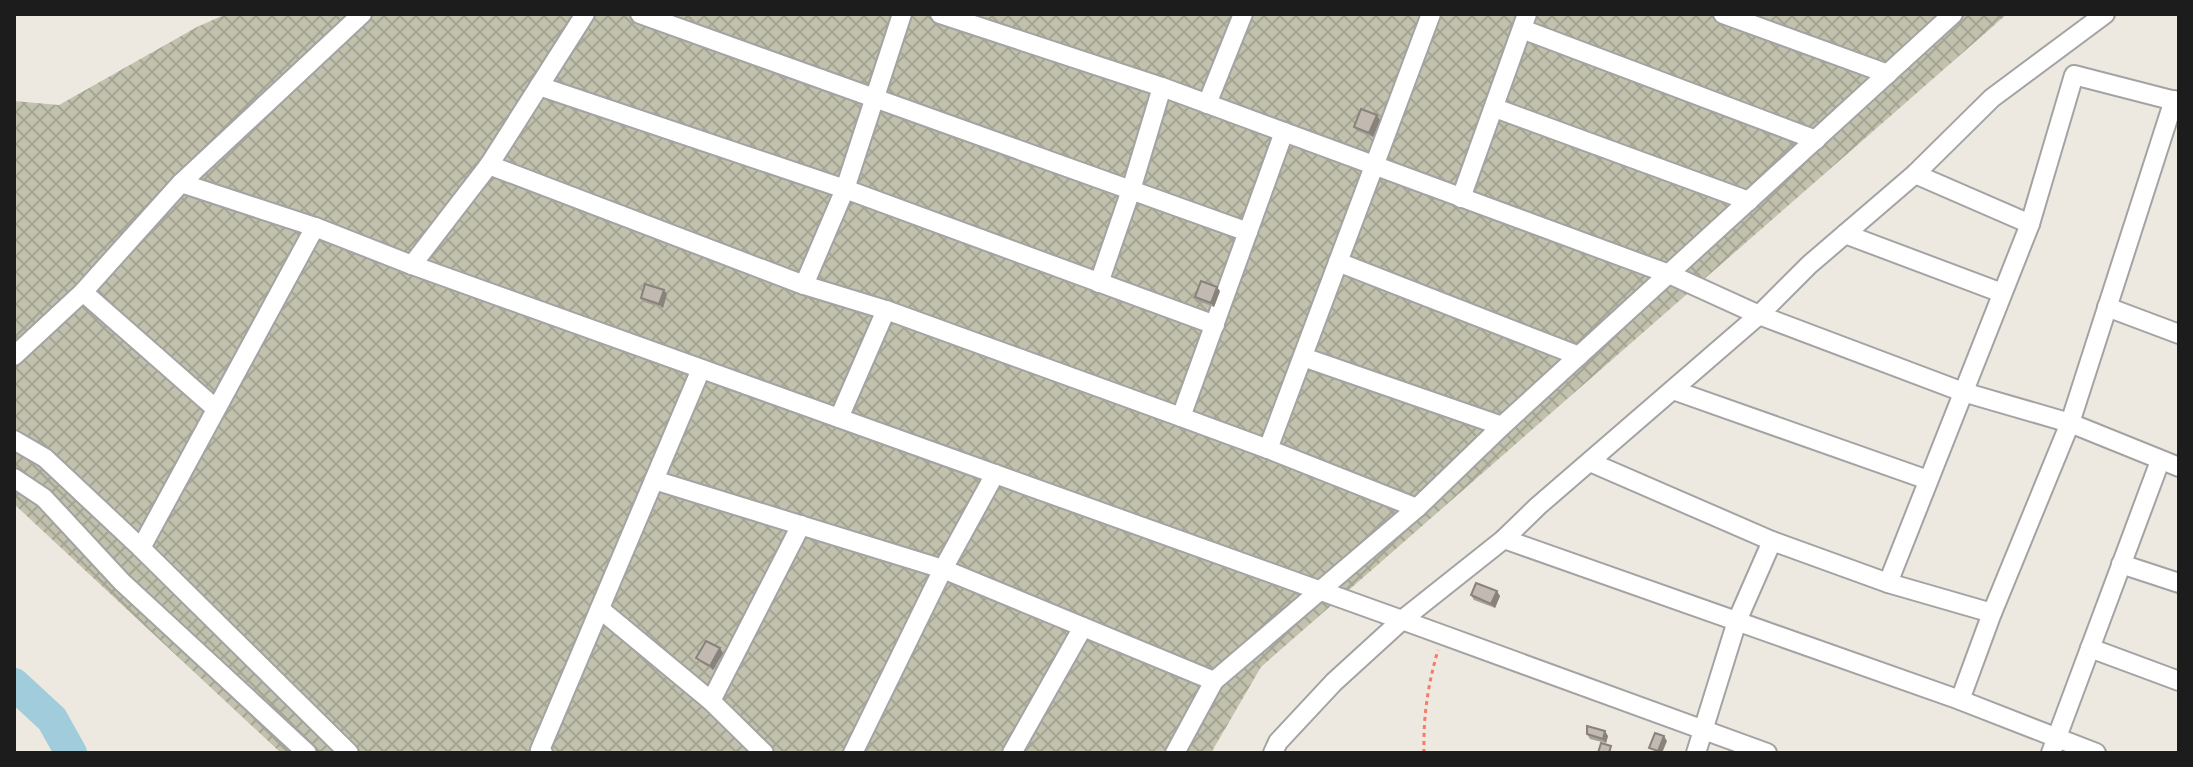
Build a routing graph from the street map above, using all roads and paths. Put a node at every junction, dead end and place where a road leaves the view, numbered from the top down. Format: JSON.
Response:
{"nodes":[{"id":1,"x":362,"y":14,"type":"edge"},
{"id":2,"x":585,"y":14,"type":"edge"},
{"id":3,"x":640,"y":14,"type":"edge"},
{"id":4,"x":902,"y":14,"type":"edge"},
{"id":5,"x":940,"y":14,"type":"edge"},
{"id":6,"x":1243,"y":14,"type":"edge"},
{"id":7,"x":1431,"y":14,"type":"edge"},
{"id":8,"x":1723,"y":14,"type":"edge"},
{"id":9,"x":1953,"y":14,"type":"edge"},
{"id":10,"x":2105,"y":14,"type":"edge"},
{"id":11,"x":1524,"y":21,"type":"edge"},
{"id":12,"x":1888,"y":74,"type":"junction"},
{"id":13,"x":539,"y":86,"type":"junction"},
{"id":14,"x":1162,"y":87,"type":"junction"},
{"id":15,"x":873,"y":98,"type":"junction"},
{"id":16,"x":2176,"y":101,"type":"edge"},
{"id":17,"x":1207,"y":104,"type":"junction"},
{"id":18,"x":1495,"y":108,"type":"junction"},
{"id":19,"x":1284,"y":132,"type":"junction"},
{"id":20,"x":1816,"y":140,"type":"junction"},
{"id":21,"x":489,"y":165,"type":"junction"},
{"id":22,"x":1374,"y":166,"type":"junction"},
{"id":23,"x":1915,"y":174,"type":"junction"},
{"id":24,"x":181,"y":183,"type":"junction"},
{"id":25,"x":845,"y":189,"type":"junction"},
{"id":26,"x":1131,"y":190,"type":"junction"},
{"id":27,"x":1461,"y":198,"type":"junction"},
{"id":28,"x":1749,"y":201,"type":"junction"},
{"id":29,"x":2030,"y":224,"type":"junction"},
{"id":30,"x":315,"y":227,"type":"junction"},
{"id":31,"x":1248,"y":232,"type":"junction"},
{"id":32,"x":1845,"y":234,"type":"junction"},
{"id":33,"x":1338,"y":262,"type":"junction"},
{"id":34,"x":412,"y":265,"type":"junction"},
{"id":35,"x":1669,"y":274,"type":"junction"},
{"id":36,"x":1099,"y":283,"type":"junction"},
{"id":37,"x":804,"y":285,"type":"junction"},
{"id":38,"x":83,"y":292,"type":"junction"},
{"id":39,"x":2002,"y":293,"type":"junction"},
{"id":40,"x":2107,"y":307,"type":"junction"},
{"id":41,"x":886,"y":310,"type":"junction"},
{"id":42,"x":1759,"y":315,"type":"junction"},
{"id":43,"x":1215,"y":325,"type":"junction"},
{"id":44,"x":2179,"y":334,"type":"edge"},
{"id":45,"x":14,"y":356,"type":"edge"},
{"id":46,"x":1579,"y":356,"type":"junction"},
{"id":47,"x":1303,"y":357,"type":"junction"},
{"id":48,"x":701,"y":369,"type":"junction"},
{"id":49,"x":1673,"y":390,"type":"junction"},
{"id":50,"x":1963,"y":392,"type":"junction"},
{"id":51,"x":215,"y":408,"type":"junction"},
{"id":52,"x":1181,"y":417,"type":"junction"},
{"id":53,"x":839,"y":418,"type":"junction"},
{"id":54,"x":2070,"y":423,"type":"junction"},
{"id":55,"x":1502,"y":426,"type":"junction"},
{"id":56,"x":14,"y":440,"type":"edge"},
{"id":57,"x":1268,"y":449,"type":"junction"},
{"id":58,"x":2160,"y":461,"type":"junction"},
{"id":59,"x":1590,"y":462,"type":"junction"},
{"id":60,"x":2179,"y":467,"type":"edge"},
{"id":61,"x":995,"y":474,"type":"junction"},
{"id":62,"x":14,"y":478,"type":"edge"},
{"id":63,"x":654,"y":480,"type":"junction"},
{"id":64,"x":1928,"y":480,"type":"junction"},
{"id":65,"x":1417,"y":508,"type":"junction"},
{"id":66,"x":801,"y":525,"type":"junction"},
{"id":67,"x":1504,"y":539,"type":"junction"},
{"id":68,"x":1772,"y":541,"type":"junction"},
{"id":69,"x":141,"y":548,"type":"junction"},
{"id":70,"x":2121,"y":564,"type":"junction"},
{"id":71,"x":943,"y":569,"type":"junction"},
{"id":72,"x":1888,"y":583,"type":"junction"},
{"id":73,"x":2179,"y":583,"type":"edge"},
{"id":74,"x":1321,"y":591,"type":"junction"},
{"id":75,"x":600,"y":609,"type":"junction"},
{"id":76,"x":1992,"y":613,"type":"junction"},
{"id":77,"x":1402,"y":620,"type":"junction"},
{"id":78,"x":1737,"y":621,"type":"junction"},
{"id":79,"x":1083,"y":627,"type":"junction"},
{"id":80,"x":1443,"y":635,"type":"junction"},
{"id":81,"x":2090,"y":648,"type":"junction"},
{"id":82,"x":1214,"y":681,"type":"junction"},
{"id":83,"x":2179,"y":681,"type":"edge"},
{"id":84,"x":1960,"y":700,"type":"junction"},
{"id":85,"x":711,"y":701,"type":"junction"},
{"id":86,"x":1704,"y":731,"type":"junction"},
{"id":87,"x":2054,"y":746,"type":"edge"},
{"id":88,"x":307,"y":753,"type":"edge"},
{"id":89,"x":349,"y":753,"type":"edge"},
{"id":90,"x":543,"y":753,"type":"edge"},
{"id":91,"x":764,"y":753,"type":"edge"},
{"id":92,"x":853,"y":753,"type":"edge"},
{"id":93,"x":1012,"y":753,"type":"edge"},
{"id":94,"x":1175,"y":753,"type":"edge"},
{"id":95,"x":1273,"y":753,"type":"edge"},
{"id":96,"x":1424,"y":753,"type":"edge"},
{"id":97,"x":1696,"y":753,"type":"edge"},
{"id":98,"x":1767,"y":753,"type":"edge"},
{"id":99,"x":2096,"y":753,"type":"edge"}],
"edges":[{"from":1,"to":24,"type":"street"},
{"from":2,"to":13,"type":"street"},
{"from":3,"to":15,"type":"street"},
{"from":4,"to":15,"type":"street"},
{"from":5,"to":14,"type":"street"},
{"from":6,"to":17,"type":"street"},
{"from":7,"to":22,"type":"street"},
{"from":8,"to":12,"type":"street"},
{"from":9,"to":12,"type":"street"},
{"from":10,"to":23,"type":"street"},
{"from":11,"to":18,"type":"street"},
{"from":11,"to":20,"type":"street"},
{"from":12,"to":20,"type":"street"},
{"from":13,"to":21,"type":"street"},
{"from":13,"to":25,"type":"street"},
{"from":14,"to":17,"type":"street"},
{"from":14,"to":26,"type":"street"},
{"from":15,"to":25,"type":"street"},
{"from":15,"to":26,"type":"street"},
{"from":16,"to":29,"type":"street"},
{"from":16,"to":40,"type":"street"},
{"from":17,"to":19,"type":"street"},
{"from":18,"to":27,"type":"street"},
{"from":18,"to":28,"type":"street"},
{"from":19,"to":22,"type":"street"},
{"from":19,"to":31,"type":"street"},
{"from":20,"to":28,"type":"street"},
{"from":21,"to":34,"type":"street"},
{"from":21,"to":37,"type":"street"},
{"from":22,"to":27,"type":"street"},
{"from":22,"to":33,"type":"street"},
{"from":23,"to":29,"type":"street"},
{"from":23,"to":32,"type":"street"},
{"from":24,"to":30,"type":"street"},
{"from":24,"to":38,"type":"street"},
{"from":25,"to":36,"type":"street"},
{"from":25,"to":37,"type":"street"},
{"from":26,"to":31,"type":"street"},
{"from":26,"to":36,"type":"street"},
{"from":27,"to":35,"type":"street"},
{"from":28,"to":35,"type":"street"},
{"from":29,"to":39,"type":"street"},
{"from":30,"to":34,"type":"street"},
{"from":30,"to":51,"type":"street"},
{"from":31,"to":43,"type":"street"},
{"from":32,"to":39,"type":"street"},
{"from":32,"to":42,"type":"street"},
{"from":33,"to":46,"type":"street"},
{"from":33,"to":47,"type":"street"},
{"from":34,"to":48,"type":"street"},
{"from":35,"to":42,"type":"street"},
{"from":35,"to":46,"type":"street"},
{"from":36,"to":43,"type":"street"},
{"from":37,"to":41,"type":"street"},
{"from":38,"to":45,"type":"street"},
{"from":38,"to":51,"type":"street"},
{"from":39,"to":50,"type":"street"},
{"from":40,"to":44,"type":"street"},
{"from":40,"to":54,"type":"street"},
{"from":41,"to":52,"type":"street"},
{"from":41,"to":53,"type":"street"},
{"from":42,"to":49,"type":"street"},
{"from":42,"to":50,"type":"street"},
{"from":43,"to":52,"type":"street"},
{"from":46,"to":55,"type":"street"},
{"from":47,"to":55,"type":"street"},
{"from":47,"to":57,"type":"street"},
{"from":48,"to":53,"type":"street"},
{"from":48,"to":63,"type":"street"},
{"from":49,"to":59,"type":"street"},
{"from":49,"to":64,"type":"street"},
{"from":50,"to":54,"type":"street"},
{"from":50,"to":64,"type":"street"},
{"from":51,"to":69,"type":"street"},
{"from":52,"to":57,"type":"street"},
{"from":53,"to":61,"type":"street"},
{"from":54,"to":58,"type":"street"},
{"from":54,"to":76,"type":"street"},
{"from":55,"to":65,"type":"street"},
{"from":56,"to":69,"type":"street"},
{"from":57,"to":65,"type":"street"},
{"from":58,"to":60,"type":"street"},
{"from":58,"to":70,"type":"street"},
{"from":59,"to":67,"type":"street"},
{"from":59,"to":68,"type":"street"},
{"from":61,"to":71,"type":"street"},
{"from":61,"to":74,"type":"street"},
{"from":62,"to":88,"type":"street"},
{"from":63,"to":66,"type":"street"},
{"from":63,"to":75,"type":"street"},
{"from":64,"to":72,"type":"street"},
{"from":65,"to":74,"type":"street"},
{"from":66,"to":71,"type":"street"},
{"from":66,"to":85,"type":"street"},
{"from":67,"to":77,"type":"street"},
{"from":67,"to":78,"type":"street"},
{"from":68,"to":72,"type":"street"},
{"from":68,"to":78,"type":"street"},
{"from":69,"to":89,"type":"street"},
{"from":70,"to":73,"type":"street"},
{"from":70,"to":81,"type":"street"},
{"from":71,"to":79,"type":"street"},
{"from":71,"to":92,"type":"street"},
{"from":72,"to":76,"type":"street"},
{"from":74,"to":77,"type":"street"},
{"from":74,"to":82,"type":"street"},
{"from":75,"to":85,"type":"street"},
{"from":75,"to":90,"type":"street"},
{"from":76,"to":84,"type":"street"},
{"from":77,"to":80,"type":"street"},
{"from":77,"to":95,"type":"street"},
{"from":78,"to":84,"type":"street"},
{"from":78,"to":86,"type":"street"},
{"from":79,"to":82,"type":"street"},
{"from":79,"to":93,"type":"street"},
{"from":80,"to":86,"type":"street"},
{"from":80,"to":96,"type":"path"},
{"from":81,"to":83,"type":"street"},
{"from":81,"to":87,"type":"street"},
{"from":82,"to":94,"type":"street"},
{"from":84,"to":87,"type":"street"},
{"from":85,"to":91,"type":"street"},
{"from":86,"to":97,"type":"street"},
{"from":86,"to":98,"type":"street"},
{"from":87,"to":99,"type":"street"}]}
